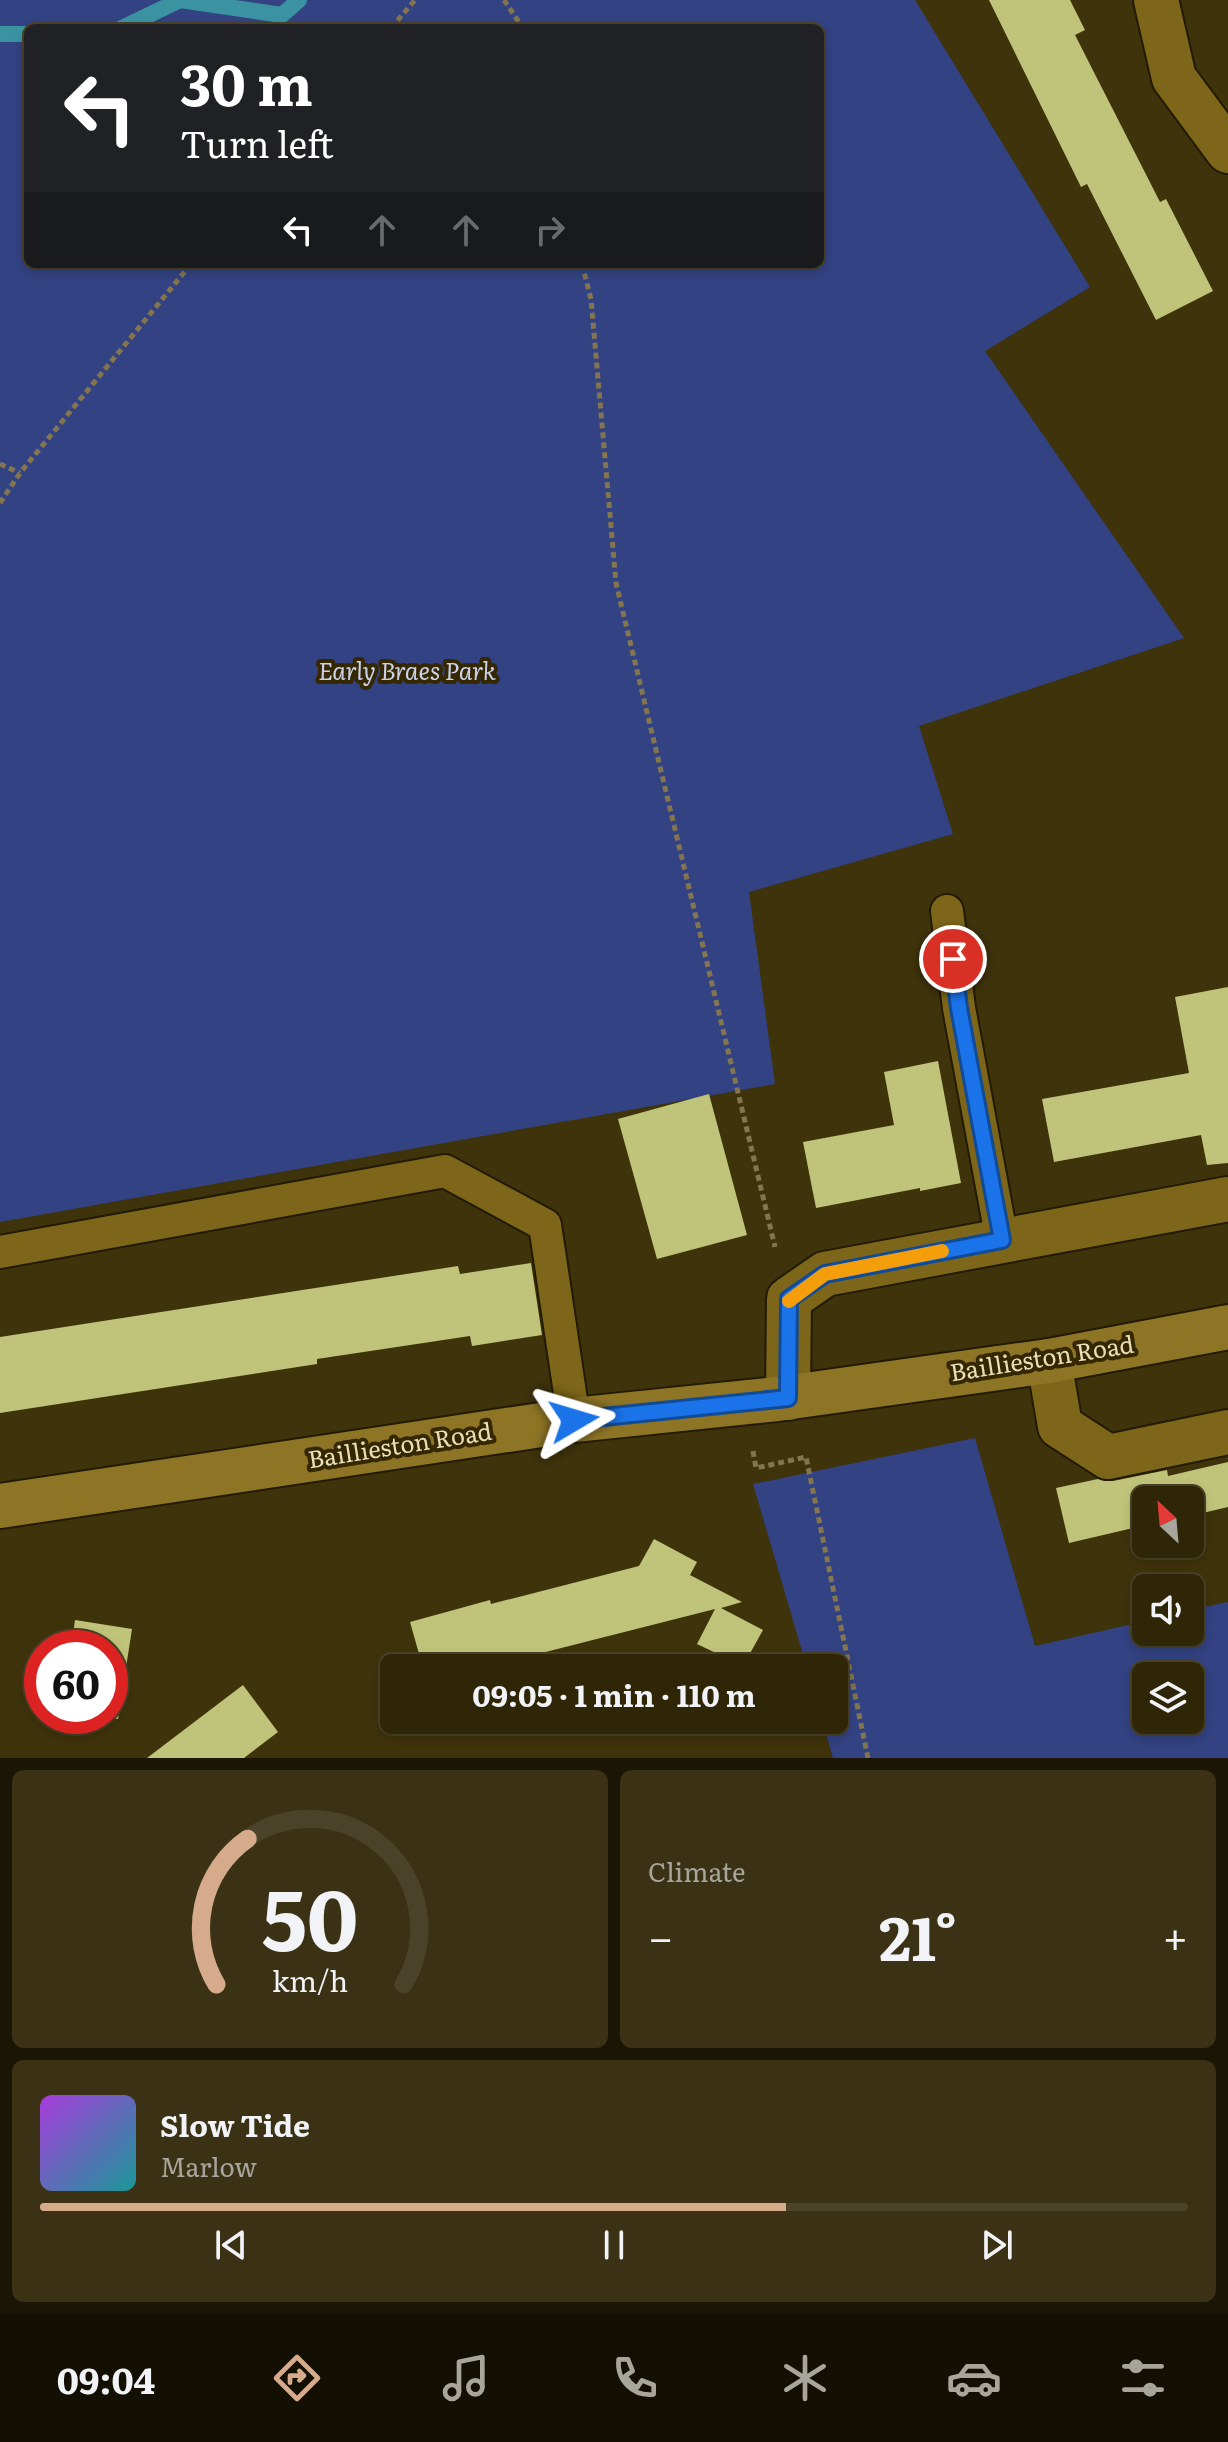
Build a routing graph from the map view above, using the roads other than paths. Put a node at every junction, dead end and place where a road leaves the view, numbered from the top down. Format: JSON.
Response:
{"nodes":[{"id":1,"x":1156,"y":0,"type":"edge"},
{"id":2,"x":1228,"y":151,"type":"edge"},
{"id":3,"x":947,"y":911,"type":"dead end"},
{"id":4,"x":1228,"y":1199,"type":"edge"},
{"id":5,"x":1002,"y":1240,"type":"junction"},
{"id":6,"x":0,"y":1252,"type":"edge"},
{"id":7,"x":1228,"y":1327,"type":"edge"},
{"id":8,"x":1049,"y":1361,"type":"junction"},
{"id":9,"x":768,"y":1400,"type":"junction"},
{"id":10,"x":574,"y":1420,"type":"junction"},
{"id":11,"x":1228,"y":1432,"type":"edge"},
{"id":12,"x":0,"y":1506,"type":"edge"}],
"edges":[{"from":1,"to":2,"type":"street"},
{"from":3,"to":5,"type":"lane"},
{"from":4,"to":5,"type":"street"},
{"from":5,"to":9,"type":"street"},
{"from":6,"to":10,"type":"lane"},
{"from":7,"to":8,"type":"main road","name":"Baillieston Road"},
{"from":8,"to":9,"type":"main road","name":"Baillieston Road"},
{"from":8,"to":11,"type":"street"},
{"from":9,"to":10,"type":"main road","name":"Baillieston Road"},
{"from":10,"to":12,"type":"main road","name":"Baillieston Road"}]}
